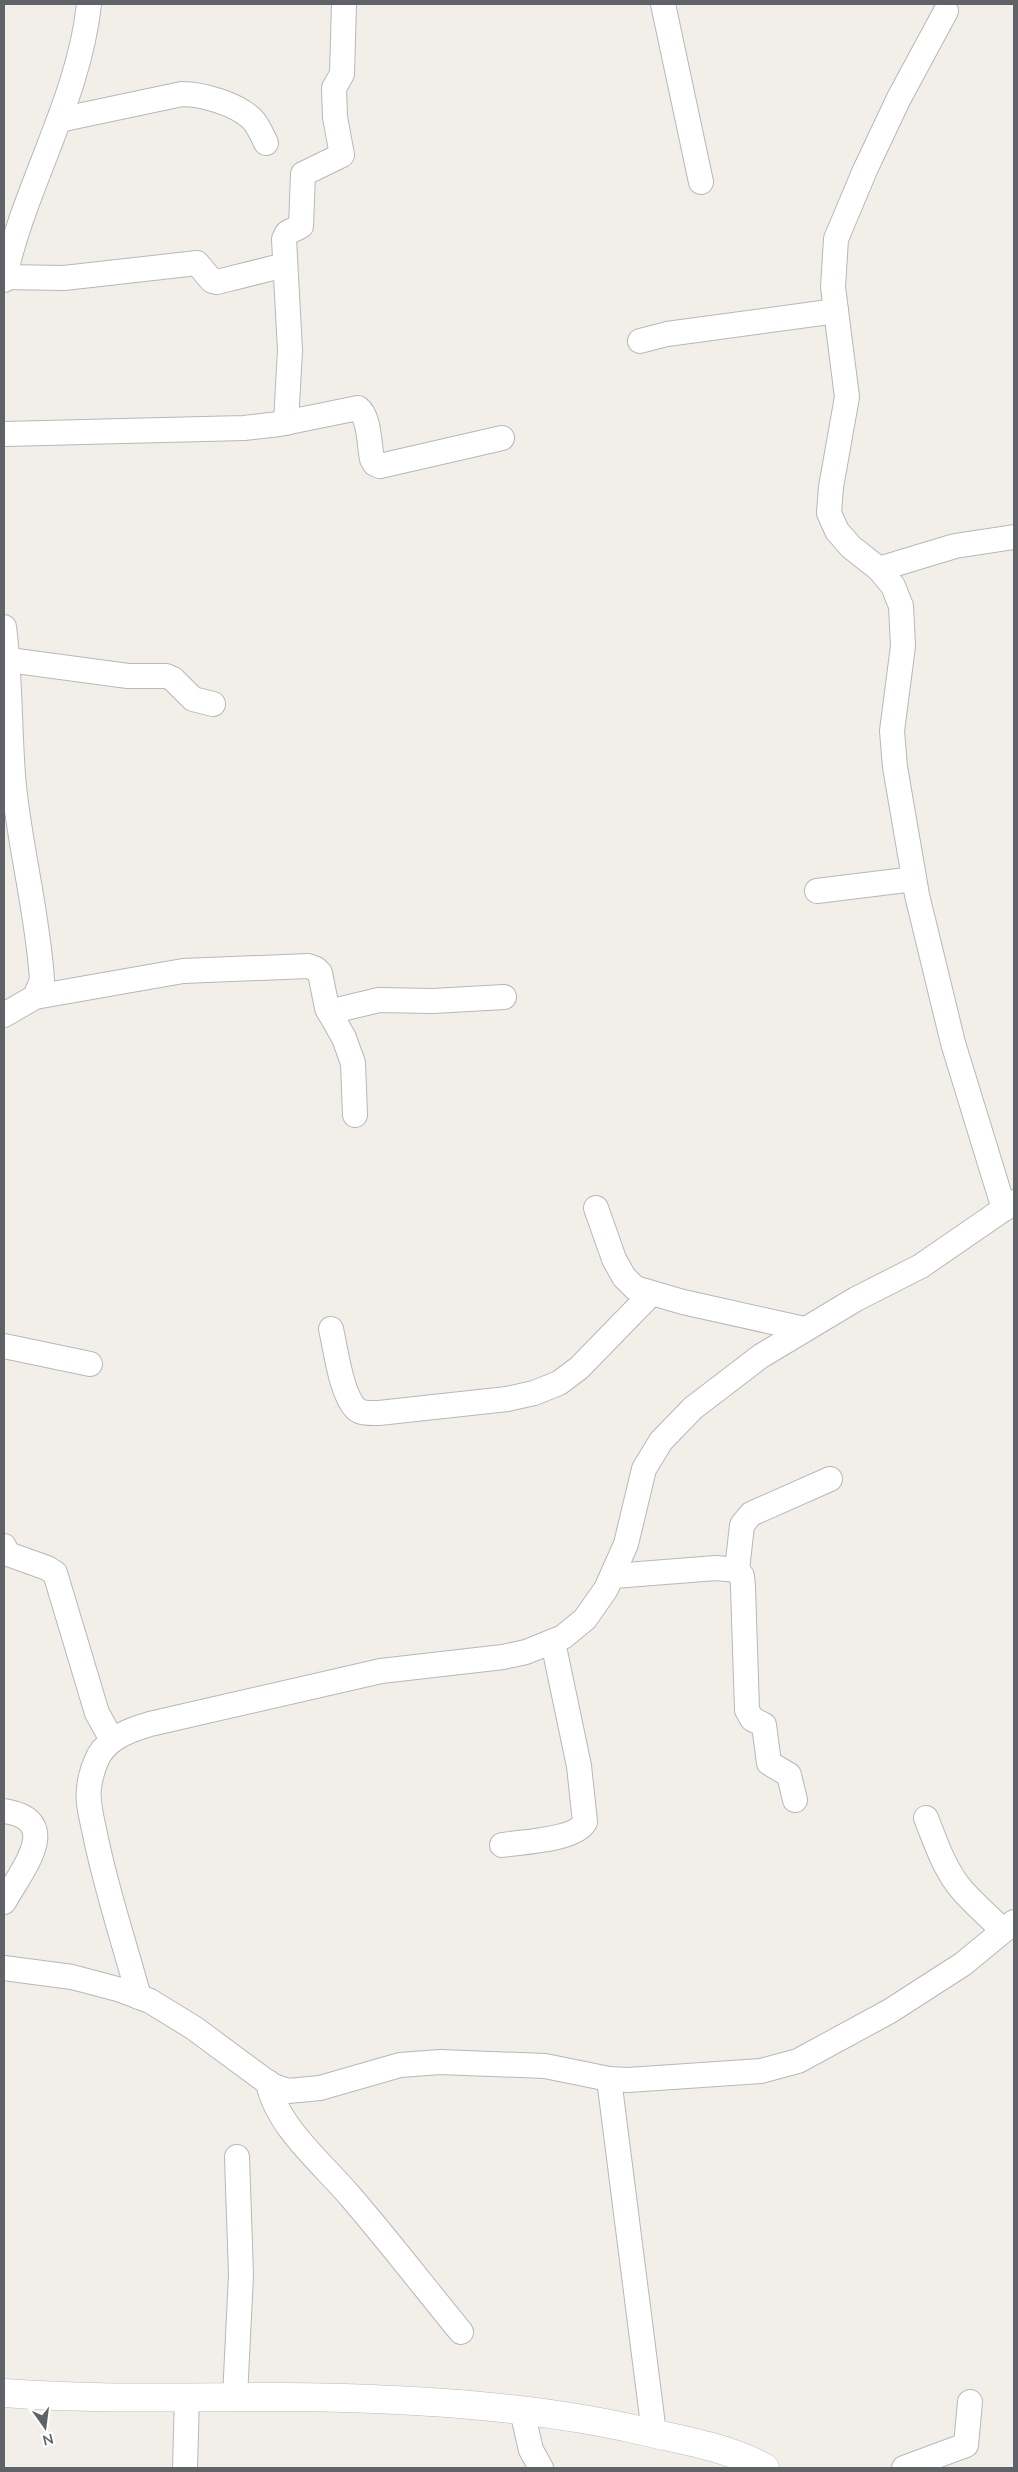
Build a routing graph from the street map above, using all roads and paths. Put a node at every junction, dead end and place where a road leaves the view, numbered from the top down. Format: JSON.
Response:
{"nodes":[{"id":1,"x":89,"y":4,"type":"edge"},
{"id":2,"x":344,"y":4,"type":"edge"},
{"id":3,"x":663,"y":4,"type":"edge"},
{"id":4,"x":946,"y":11,"type":"dead end"},
{"id":5,"x":59,"y":120,"type":"junction"},
{"id":6,"x":266,"y":143,"type":"dead end"},
{"id":7,"x":701,"y":182,"type":"dead end"},
{"id":8,"x":285,"y":265,"type":"junction"},
{"id":9,"x":4,"y":279,"type":"edge"},
{"id":10,"x":836,"y":311,"type":"junction"},
{"id":11,"x":640,"y":340,"type":"dead end"},
{"id":12,"x":286,"y":423,"type":"junction"},
{"id":13,"x":4,"y":434,"type":"edge"},
{"id":14,"x":502,"y":438,"type":"dead end"},
{"id":15,"x":1014,"y":537,"type":"edge"},
{"id":16,"x":879,"y":569,"type":"junction"},
{"id":17,"x":4,"y":628,"type":"edge"},
{"id":18,"x":8,"y":660,"type":"junction"},
{"id":19,"x":213,"y":704,"type":"dead end"},
{"id":20,"x":9,"y":790,"type":"edge"},
{"id":21,"x":914,"y":879,"type":"junction"},
{"id":22,"x":817,"y":891,"type":"dead end"},
{"id":23,"x":35,"y":997,"type":"junction"},
{"id":24,"x":504,"y":997,"type":"dead end"},
{"id":25,"x":329,"y":1012,"type":"junction"},
{"id":26,"x":4,"y":1015,"type":"edge"},
{"id":27,"x":355,"y":1115,"type":"dead end"},
{"id":28,"x":1009,"y":1205,"type":"edge"},
{"id":29,"x":596,"y":1208,"type":"dead end"},
{"id":30,"x":651,"y":1294,"type":"junction"},
{"id":31,"x":331,"y":1329,"type":"dead end"},
{"id":32,"x":804,"y":1329,"type":"junction"},
{"id":33,"x":4,"y":1346,"type":"edge"},
{"id":34,"x":90,"y":1364,"type":"dead end"},
{"id":35,"x":830,"y":1479,"type":"dead end"},
{"id":36,"x":4,"y":1546,"type":"edge"},
{"id":37,"x":737,"y":1570,"type":"junction"},
{"id":38,"x":614,"y":1576,"type":"junction"},
{"id":39,"x":553,"y":1642,"type":"junction"},
{"id":40,"x":112,"y":1740,"type":"junction"},
{"id":41,"x":794,"y":1800,"type":"dead end"},
{"id":42,"x":4,"y":1811,"type":"edge"},
{"id":43,"x":926,"y":1818,"type":"dead end"},
{"id":44,"x":502,"y":1845,"type":"dead end"},
{"id":45,"x":4,"y":1902,"type":"edge"},
{"id":46,"x":1008,"y":1926,"type":"edge"},
{"id":47,"x":4,"y":1968,"type":"edge"},
{"id":48,"x":139,"y":1997,"type":"junction"},
{"id":49,"x":609,"y":2079,"type":"junction"},
{"id":50,"x":268,"y":2082,"type":"junction"},
{"id":51,"x":237,"y":2157,"type":"dead end"},
{"id":52,"x":461,"y":2332,"type":"dead end"},
{"id":53,"x":4,"y":2393,"type":"edge"},
{"id":54,"x":187,"y":2397,"type":"junction"},
{"id":55,"x":235,"y":2397,"type":"junction"},
{"id":56,"x":970,"y":2402,"type":"dead end"},
{"id":57,"x":522,"y":2411,"type":"junction"},
{"id":58,"x":654,"y":2433,"type":"junction"},
{"id":59,"x":185,"y":2468,"type":"edge"},
{"id":60,"x":541,"y":2468,"type":"edge"},
{"id":61,"x":765,"y":2468,"type":"edge"},
{"id":62,"x":904,"y":2468,"type":"edge"}],
"edges":[{"from":1,"to":5,"type":"street"},
{"from":2,"to":8,"type":"street"},
{"from":3,"to":7,"type":"street"},
{"from":4,"to":10,"type":"street"},
{"from":5,"to":6,"type":"street"},
{"from":5,"to":9,"type":"street"},
{"from":8,"to":9,"type":"street"},
{"from":8,"to":12,"type":"street"},
{"from":10,"to":11,"type":"street"},
{"from":10,"to":16,"type":"street"},
{"from":12,"to":13,"type":"street"},
{"from":12,"to":14,"type":"street"},
{"from":15,"to":16,"type":"street"},
{"from":16,"to":21,"type":"street"},
{"from":17,"to":18,"type":"street"},
{"from":18,"to":19,"type":"street"},
{"from":18,"to":20,"type":"street"},
{"from":20,"to":23,"type":"street"},
{"from":21,"to":22,"type":"street"},
{"from":21,"to":28,"type":"street"},
{"from":23,"to":25,"type":"street"},
{"from":23,"to":26,"type":"street"},
{"from":24,"to":25,"type":"street"},
{"from":25,"to":27,"type":"street"},
{"from":28,"to":32,"type":"street"},
{"from":29,"to":30,"type":"street"},
{"from":30,"to":31,"type":"street"},
{"from":30,"to":32,"type":"street"},
{"from":32,"to":38,"type":"street"},
{"from":33,"to":34,"type":"street"},
{"from":35,"to":37,"type":"street"},
{"from":36,"to":40,"type":"street"},
{"from":37,"to":38,"type":"street"},
{"from":37,"to":41,"type":"street"},
{"from":38,"to":39,"type":"street"},
{"from":39,"to":40,"type":"street"},
{"from":39,"to":44,"type":"street"},
{"from":40,"to":48,"type":"street"},
{"from":42,"to":45,"type":"street"},
{"from":43,"to":46,"type":"street"},
{"from":46,"to":49,"type":"street"},
{"from":47,"to":48,"type":"street"},
{"from":48,"to":50,"type":"street"},
{"from":49,"to":50,"type":"street"},
{"from":49,"to":58,"type":"street"},
{"from":50,"to":52,"type":"street"},
{"from":51,"to":55,"type":"street"},
{"from":53,"to":54,"type":"main road"},
{"from":54,"to":55,"type":"main road"},
{"from":54,"to":59,"type":"street"},
{"from":55,"to":57,"type":"main road"},
{"from":56,"to":62,"type":"street"},
{"from":57,"to":58,"type":"main road"},
{"from":57,"to":60,"type":"street"},
{"from":58,"to":61,"type":"main road"}]}
